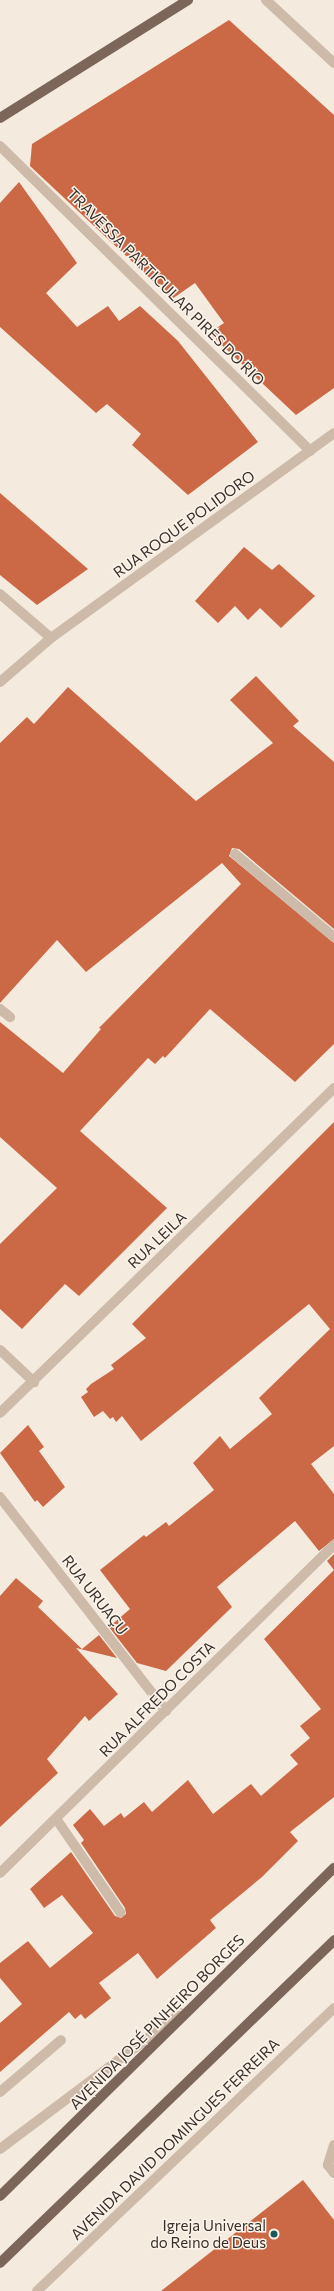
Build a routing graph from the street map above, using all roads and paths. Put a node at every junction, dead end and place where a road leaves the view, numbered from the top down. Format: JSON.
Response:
{"nodes":[{"id":1,"x":188,"y":0,"type":"edge"},
{"id":2,"x":266,"y":0,"type":"edge"},
{"id":3,"x":334,"y":63,"type":"edge"},
{"id":4,"x":0,"y":118,"type":"edge"},
{"id":5,"x":0,"y":146,"type":"edge"},
{"id":6,"x":334,"y":433,"type":"edge"},
{"id":7,"x":310,"y":451,"type":"junction"},
{"id":8,"x":0,"y":594,"type":"edge"},
{"id":9,"x":51,"y":638,"type":"junction"},
{"id":10,"x":0,"y":682,"type":"edge"},
{"id":11,"x":235,"y":854,"type":"dead end"},
{"id":12,"x":334,"y":937,"type":"edge"},
{"id":13,"x":0,"y":1009,"type":"edge"},
{"id":14,"x":10,"y":1017,"type":"dead end"},
{"id":15,"x":334,"y":1088,"type":"edge"},
{"id":16,"x":0,"y":1350,"type":"edge"},
{"id":17,"x":34,"y":1382,"type":"junction"},
{"id":18,"x":0,"y":1413,"type":"edge"},
{"id":19,"x":0,"y":1498,"type":"edge"},
{"id":20,"x":334,"y":1545,"type":"edge"},
{"id":21,"x":166,"y":1711,"type":"junction"},
{"id":22,"x":57,"y":1820,"type":"junction"},
{"id":23,"x":334,"y":1868,"type":"edge"},
{"id":24,"x":0,"y":1873,"type":"edge"},
{"id":25,"x":120,"y":1912,"type":"dead end"},
{"id":26,"x":334,"y":1940,"type":"edge"},
{"id":27,"x":207,"y":1994,"type":"junction"},
{"id":28,"x":334,"y":2008,"type":"edge"},
{"id":29,"x":61,"y":2040,"type":"dead end"},
{"id":30,"x":0,"y":2092,"type":"edge"},
{"id":31,"x":334,"y":2145,"type":"edge"},
{"id":32,"x":0,"y":2149,"type":"edge"},
{"id":33,"x":334,"y":2173,"type":"edge"},
{"id":34,"x":0,"y":2196,"type":"edge"},
{"id":35,"x":0,"y":2263,"type":"edge"},
{"id":36,"x":37,"y":2291,"type":"edge"}],
"edges":[{"from":1,"to":4,"type":"main road"},
{"from":2,"to":3,"type":"street"},
{"from":5,"to":7,"type":"street","name":"TRAVESSA PARTICULAR PIRES DO RIO"},
{"from":6,"to":7,"type":"street","name":"RUA ROQUE POLIDORO"},
{"from":7,"to":9,"type":"street","name":"RUA ROQUE POLIDORO"},
{"from":8,"to":9,"type":"street"},
{"from":9,"to":10,"type":"street","name":"RUA ROQUE POLIDORO"},
{"from":11,"to":12,"type":"street"},
{"from":13,"to":14,"type":"street"},
{"from":15,"to":17,"type":"street","name":"RUA LEILA"},
{"from":16,"to":17,"type":"street"},
{"from":17,"to":18,"type":"street","name":"RUA LEILA"},
{"from":19,"to":21,"type":"street","name":"RUA URUAÇU"},
{"from":20,"to":21,"type":"street","name":"RUA ALFREDO COSTA"},
{"from":21,"to":22,"type":"street","name":"RUA ALFREDO COSTA"},
{"from":22,"to":24,"type":"street","name":"RUA ALFREDO COSTA"},
{"from":22,"to":25,"type":"street"},
{"from":23,"to":27,"type":"main road","name":"AVENIDA JOSÉ PINHEIRO BORGES"},
{"from":26,"to":35,"type":"main road"},
{"from":27,"to":32,"type":"street"},
{"from":27,"to":34,"type":"main road","name":"AVENIDA JOSÉ PINHEIRO BORGES"},
{"from":28,"to":36,"type":"street","name":"AVENIDA DAVID DOMINGUES FERREIRA"},
{"from":29,"to":30,"type":"street"},
{"from":31,"to":33,"type":"street"}]}
